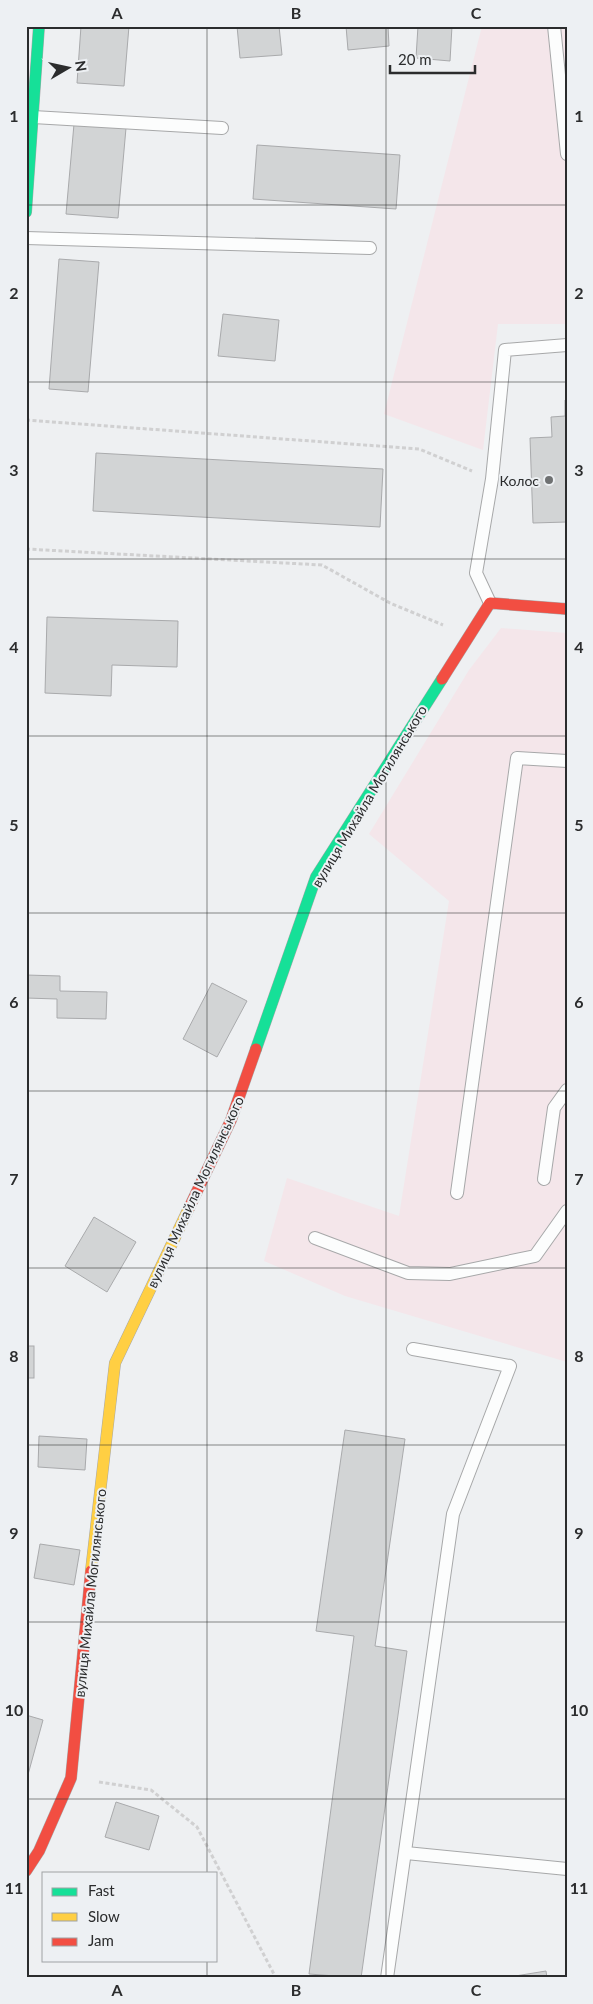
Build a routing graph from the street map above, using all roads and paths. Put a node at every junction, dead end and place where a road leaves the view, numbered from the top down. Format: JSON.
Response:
{"nodes":[{"id":1,"x":40,"y":26,"type":"edge"},
{"id":2,"x":554,"y":26,"type":"edge"},
{"id":3,"x":33,"y":117,"type":"junction"},
{"id":4,"x":222,"y":128,"type":"dead end"},
{"id":5,"x":567,"y":154,"type":"edge"},
{"id":6,"x":26,"y":212,"type":"edge"},
{"id":7,"x":26,"y":238,"type":"edge"},
{"id":8,"x":370,"y":248,"type":"dead end"},
{"id":9,"x":567,"y":345,"type":"edge"},
{"id":10,"x":26,"y":420,"type":"edge"},
{"id":11,"x":457,"y":466,"type":"dead end"},
{"id":12,"x":26,"y":548,"type":"edge"},
{"id":13,"x":490,"y":603,"type":"junction"},
{"id":14,"x":567,"y":610,"type":"edge"},
{"id":15,"x":469,"y":635,"type":"junction"},
{"id":16,"x":567,"y":761,"type":"edge"},
{"id":17,"x":567,"y":1090,"type":"edge"},
{"id":18,"x":544,"y":1179,"type":"dead end"},
{"id":19,"x":457,"y":1193,"type":"dead end"},
{"id":20,"x":567,"y":1211,"type":"edge"},
{"id":21,"x":315,"y":1238,"type":"dead end"},
{"id":22,"x":413,"y":1349,"type":"dead end"},
{"id":23,"x":71,"y":1778,"type":"junction"},
{"id":24,"x":406,"y":1853,"type":"junction"},
{"id":25,"x":567,"y":1869,"type":"edge"},
{"id":26,"x":26,"y":1871,"type":"edge"},
{"id":27,"x":276,"y":1978,"type":"edge"},
{"id":28,"x":388,"y":1978,"type":"edge"}],
"edges":[{"from":1,"to":3,"type":"street"},
{"from":2,"to":5,"type":"lane"},
{"from":3,"to":4,"type":"lane"},
{"from":3,"to":6,"type":"street"},
{"from":7,"to":8,"type":"lane"},
{"from":9,"to":13,"type":"lane"},
{"from":10,"to":11,"type":"path"},
{"from":12,"to":15,"type":"path"},
{"from":13,"to":14,"type":"street"},
{"from":13,"to":15,"type":"street","name":"вулиця Михайла Могилянського"},
{"from":15,"to":23,"type":"street","name":"вулиця Михайла Могилянського"},
{"from":16,"to":19,"type":"lane"},
{"from":17,"to":18,"type":"lane"},
{"from":20,"to":21,"type":"lane"},
{"from":22,"to":24,"type":"lane"},
{"from":23,"to":26,"type":"street","name":"вулиця Михайла Могилянського"},
{"from":23,"to":27,"type":"path"},
{"from":24,"to":25,"type":"lane"},
{"from":24,"to":28,"type":"lane"}]}
